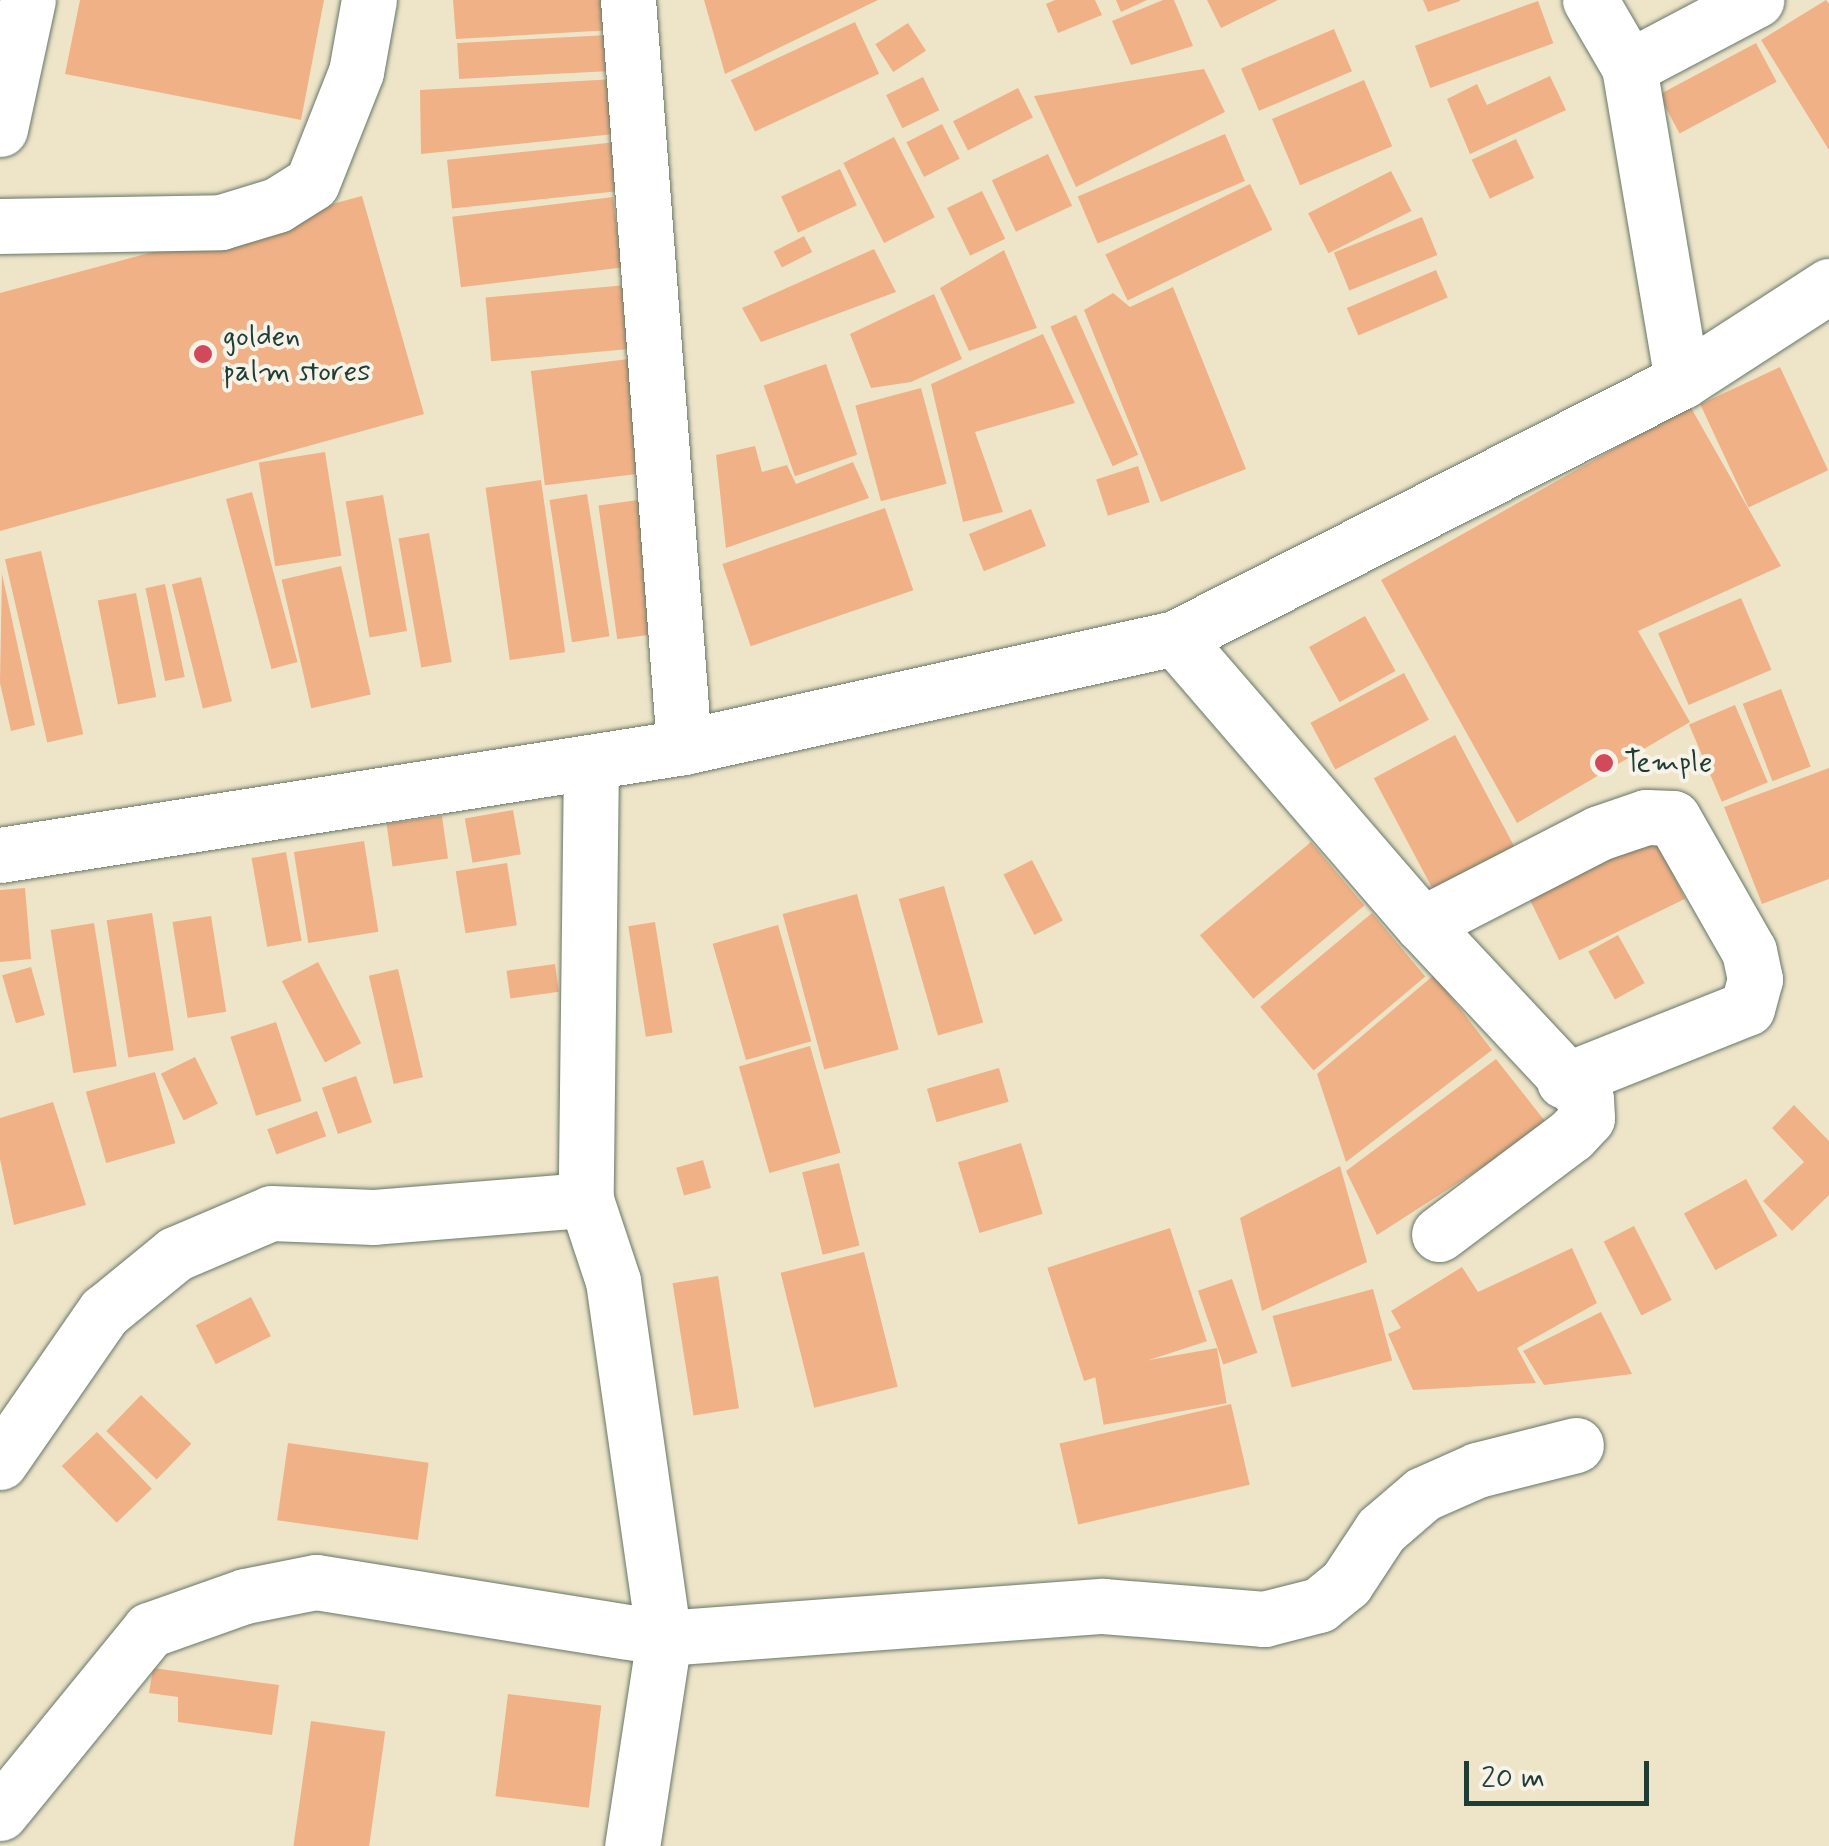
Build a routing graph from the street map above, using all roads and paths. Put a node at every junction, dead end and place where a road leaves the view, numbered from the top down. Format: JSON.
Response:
{"nodes":[{"id":1,"x":28,"y":0,"type":"edge"},
{"id":2,"x":369,"y":0,"type":"edge"},
{"id":3,"x":628,"y":0,"type":"edge"},
{"id":4,"x":1590,"y":0,"type":"edge"},
{"id":5,"x":1756,"y":0,"type":"edge"},
{"id":6,"x":1630,"y":68,"type":"junction"},
{"id":7,"x":0,"y":128,"type":"edge"},
{"id":8,"x":0,"y":226,"type":"edge"},
{"id":9,"x":1829,"y":286,"type":"edge"},
{"id":10,"x":1682,"y":381,"type":"junction"},
{"id":11,"x":1175,"y":638,"type":"junction"},
{"id":12,"x":684,"y":747,"type":"junction"},
{"id":13,"x":592,"y":762,"type":"junction"},
{"id":14,"x":0,"y":855,"type":"edge"},
{"id":15,"x":1422,"y":924,"type":"junction"},
{"id":16,"x":1564,"y":1081,"type":"junction"},
{"id":17,"x":586,"y":1200,"type":"junction"},
{"id":18,"x":1440,"y":1234,"type":"dead end"},
{"id":19,"x":1576,"y":1445,"type":"dead end"},
{"id":20,"x":0,"y":1462,"type":"edge"},
{"id":21,"x":664,"y":1638,"type":"junction"},
{"id":22,"x":0,"y":1814,"type":"edge"},
{"id":23,"x":632,"y":1846,"type":"edge"}],
"edges":[{"from":1,"to":7,"type":"street"},
{"from":2,"to":8,"type":"street"},
{"from":3,"to":12,"type":"street"},
{"from":4,"to":6,"type":"street"},
{"from":5,"to":6,"type":"street"},
{"from":6,"to":10,"type":"street"},
{"from":9,"to":10,"type":"street"},
{"from":10,"to":11,"type":"street"},
{"from":11,"to":12,"type":"street"},
{"from":11,"to":15,"type":"street"},
{"from":12,"to":13,"type":"street"},
{"from":13,"to":14,"type":"street"},
{"from":13,"to":17,"type":"street"},
{"from":15,"to":16,"type":"street"},
{"from":15,"to":16,"type":"street"},
{"from":16,"to":18,"type":"street"},
{"from":17,"to":20,"type":"street"},
{"from":17,"to":21,"type":"street"},
{"from":19,"to":21,"type":"street"},
{"from":21,"to":22,"type":"street"},
{"from":21,"to":23,"type":"street"}]}
